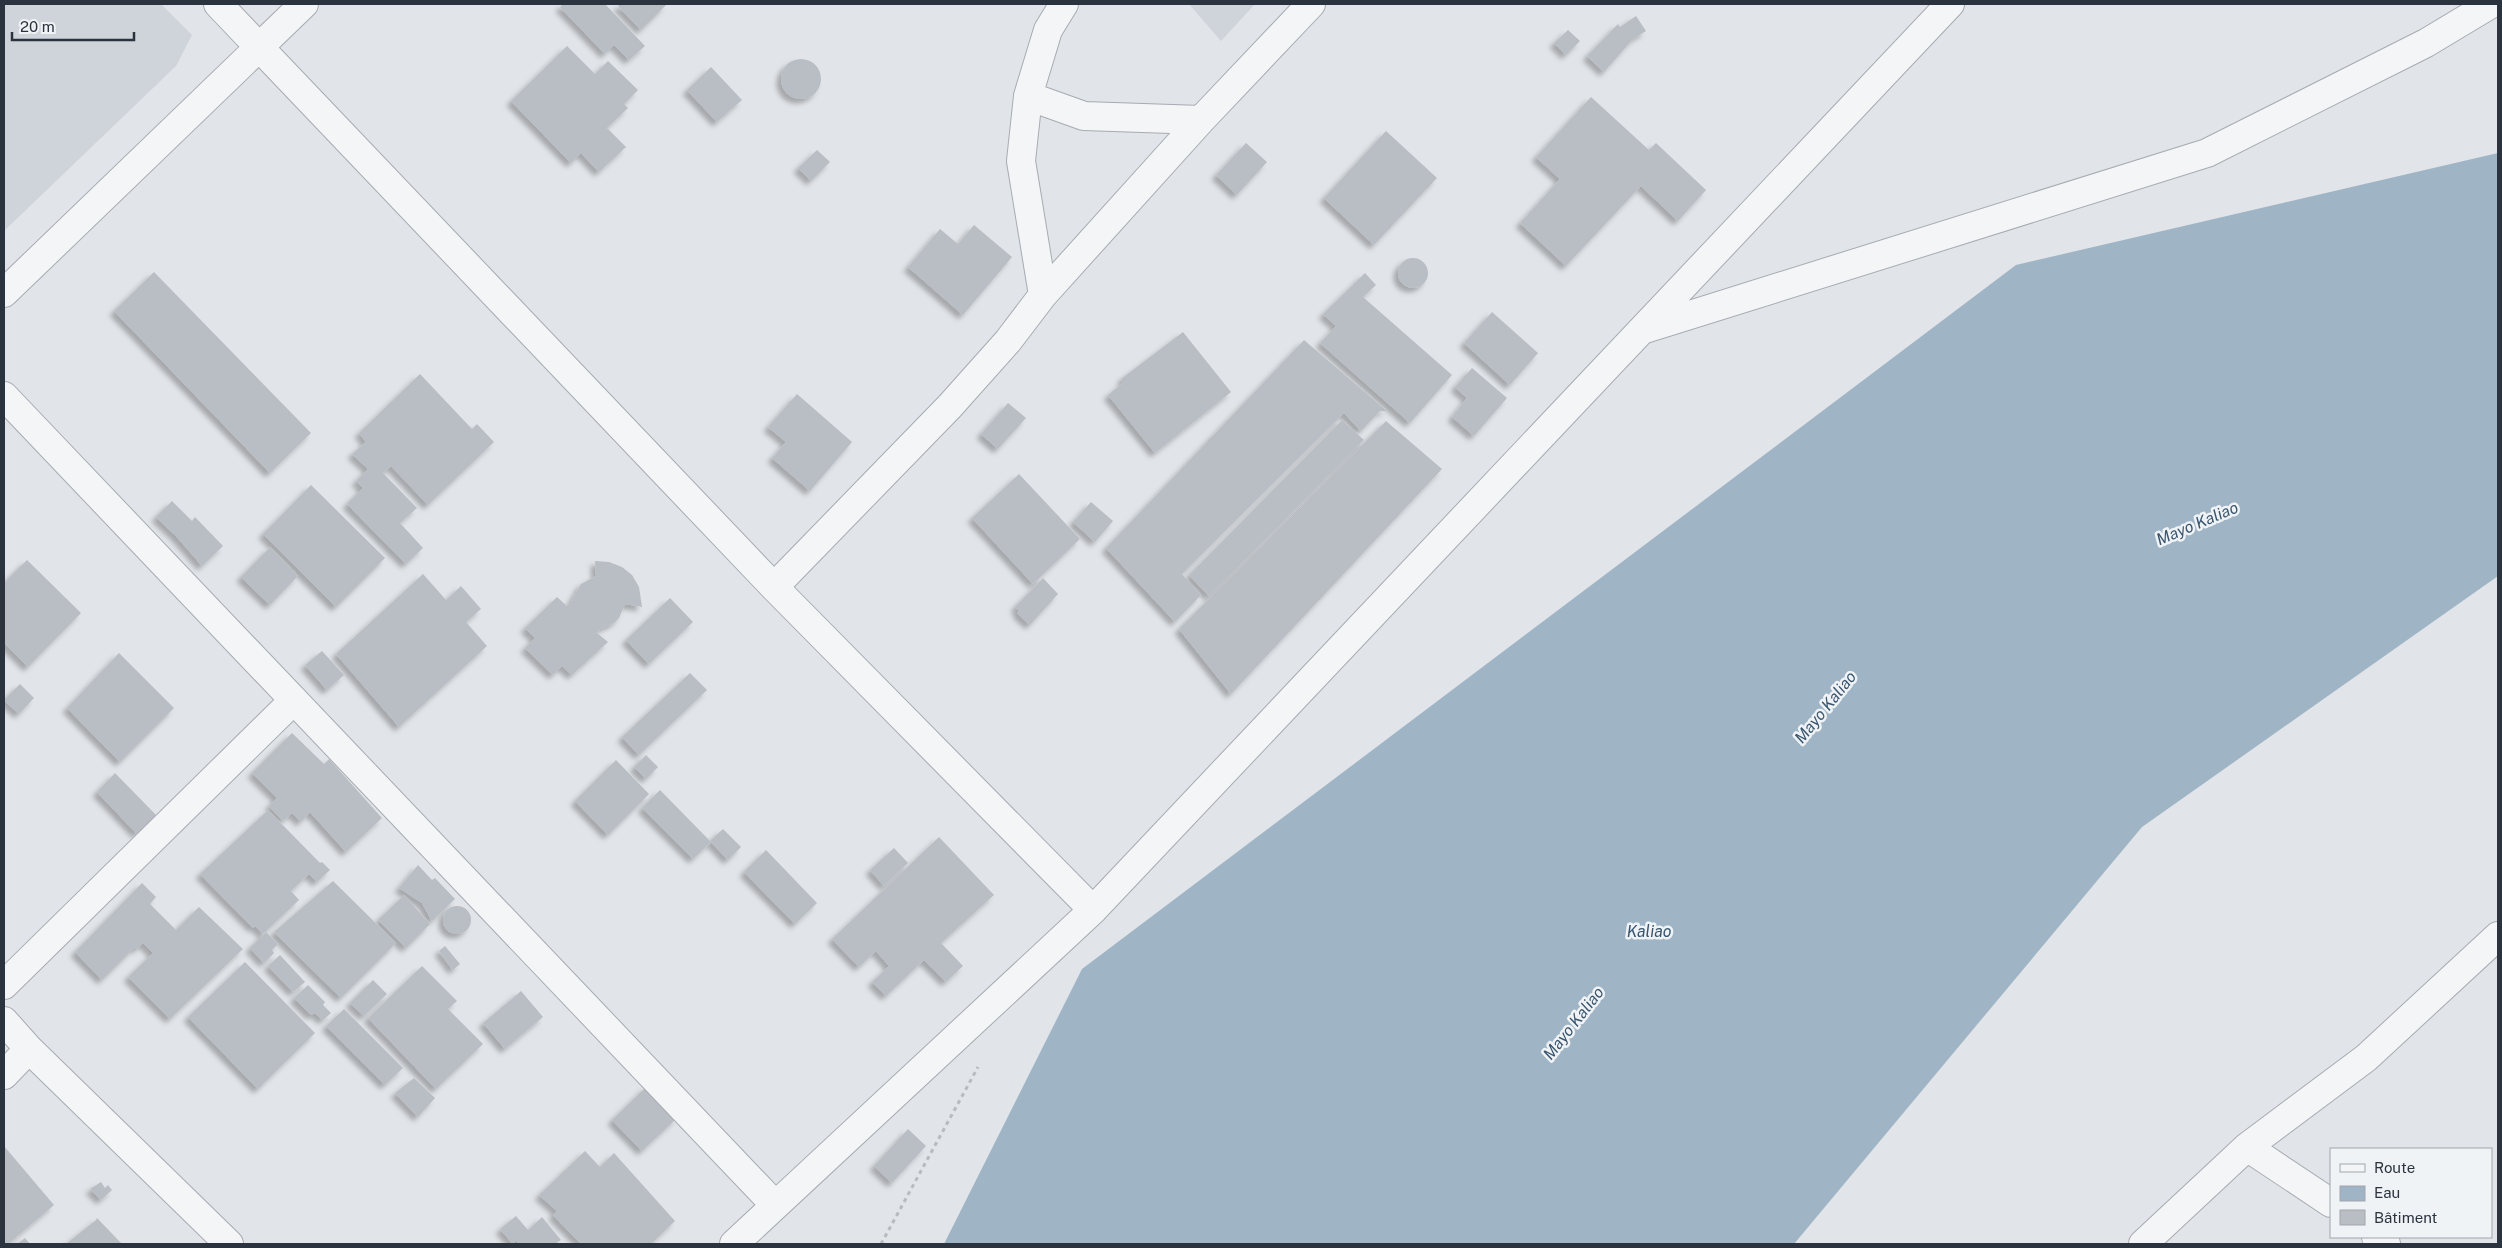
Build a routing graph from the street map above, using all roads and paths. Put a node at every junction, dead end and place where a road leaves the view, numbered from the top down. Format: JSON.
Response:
{"nodes":[{"id":1,"x":218,"y":4,"type":"edge"},
{"id":2,"x":304,"y":4,"type":"edge"},
{"id":3,"x":1064,"y":4,"type":"edge"},
{"id":4,"x":1311,"y":4,"type":"edge"},
{"id":5,"x":1950,"y":4,"type":"edge"},
{"id":6,"x":2492,"y":4,"type":"edge"},
{"id":7,"x":261,"y":47,"type":"junction"},
{"id":8,"x":1028,"y":96,"type":"junction"},
{"id":9,"x":1201,"y":120,"type":"junction"},
{"id":10,"x":4,"y":293,"type":"edge"},
{"id":11,"x":1043,"y":295,"type":"junction"},
{"id":12,"x":1639,"y":331,"type":"junction"},
{"id":13,"x":4,"y":396,"type":"edge"},
{"id":14,"x":774,"y":587,"type":"junction"},
{"id":15,"x":294,"y":700,"type":"junction"},
{"id":16,"x":1093,"y":910,"type":"junction"},
{"id":17,"x":2498,"y":936,"type":"edge"},
{"id":18,"x":4,"y":985,"type":"edge"},
{"id":19,"x":4,"y":1021,"type":"edge"},
{"id":20,"x":29,"y":1049,"type":"junction"},
{"id":21,"x":980,"y":1065,"type":"dead end"},
{"id":22,"x":4,"y":1074,"type":"edge"},
{"id":23,"x":2248,"y":1147,"type":"junction"},
{"id":24,"x":2330,"y":1202,"type":"edge"},
{"id":25,"x":775,"y":1204,"type":"junction"},
{"id":26,"x":229,"y":1244,"type":"edge"},
{"id":27,"x":734,"y":1244,"type":"edge"},
{"id":28,"x":881,"y":1244,"type":"edge"},
{"id":29,"x":2143,"y":1244,"type":"edge"}],
"edges":[{"from":1,"to":7,"type":"street"},
{"from":2,"to":7,"type":"street"},
{"from":3,"to":8,"type":"street"},
{"from":4,"to":9,"type":"street"},
{"from":5,"to":12,"type":"street"},
{"from":6,"to":12,"type":"street"},
{"from":7,"to":10,"type":"street"},
{"from":7,"to":14,"type":"street"},
{"from":8,"to":9,"type":"street"},
{"from":8,"to":11,"type":"street"},
{"from":9,"to":11,"type":"street"},
{"from":11,"to":14,"type":"street"},
{"from":12,"to":16,"type":"street"},
{"from":13,"to":15,"type":"street"},
{"from":14,"to":16,"type":"street"},
{"from":15,"to":18,"type":"street"},
{"from":15,"to":25,"type":"street"},
{"from":16,"to":25,"type":"street"},
{"from":17,"to":23,"type":"street"},
{"from":19,"to":20,"type":"street"},
{"from":20,"to":22,"type":"street"},
{"from":20,"to":26,"type":"street"},
{"from":21,"to":28,"type":"path"},
{"from":23,"to":24,"type":"street"},
{"from":23,"to":29,"type":"street"},
{"from":25,"to":27,"type":"street"}]}
